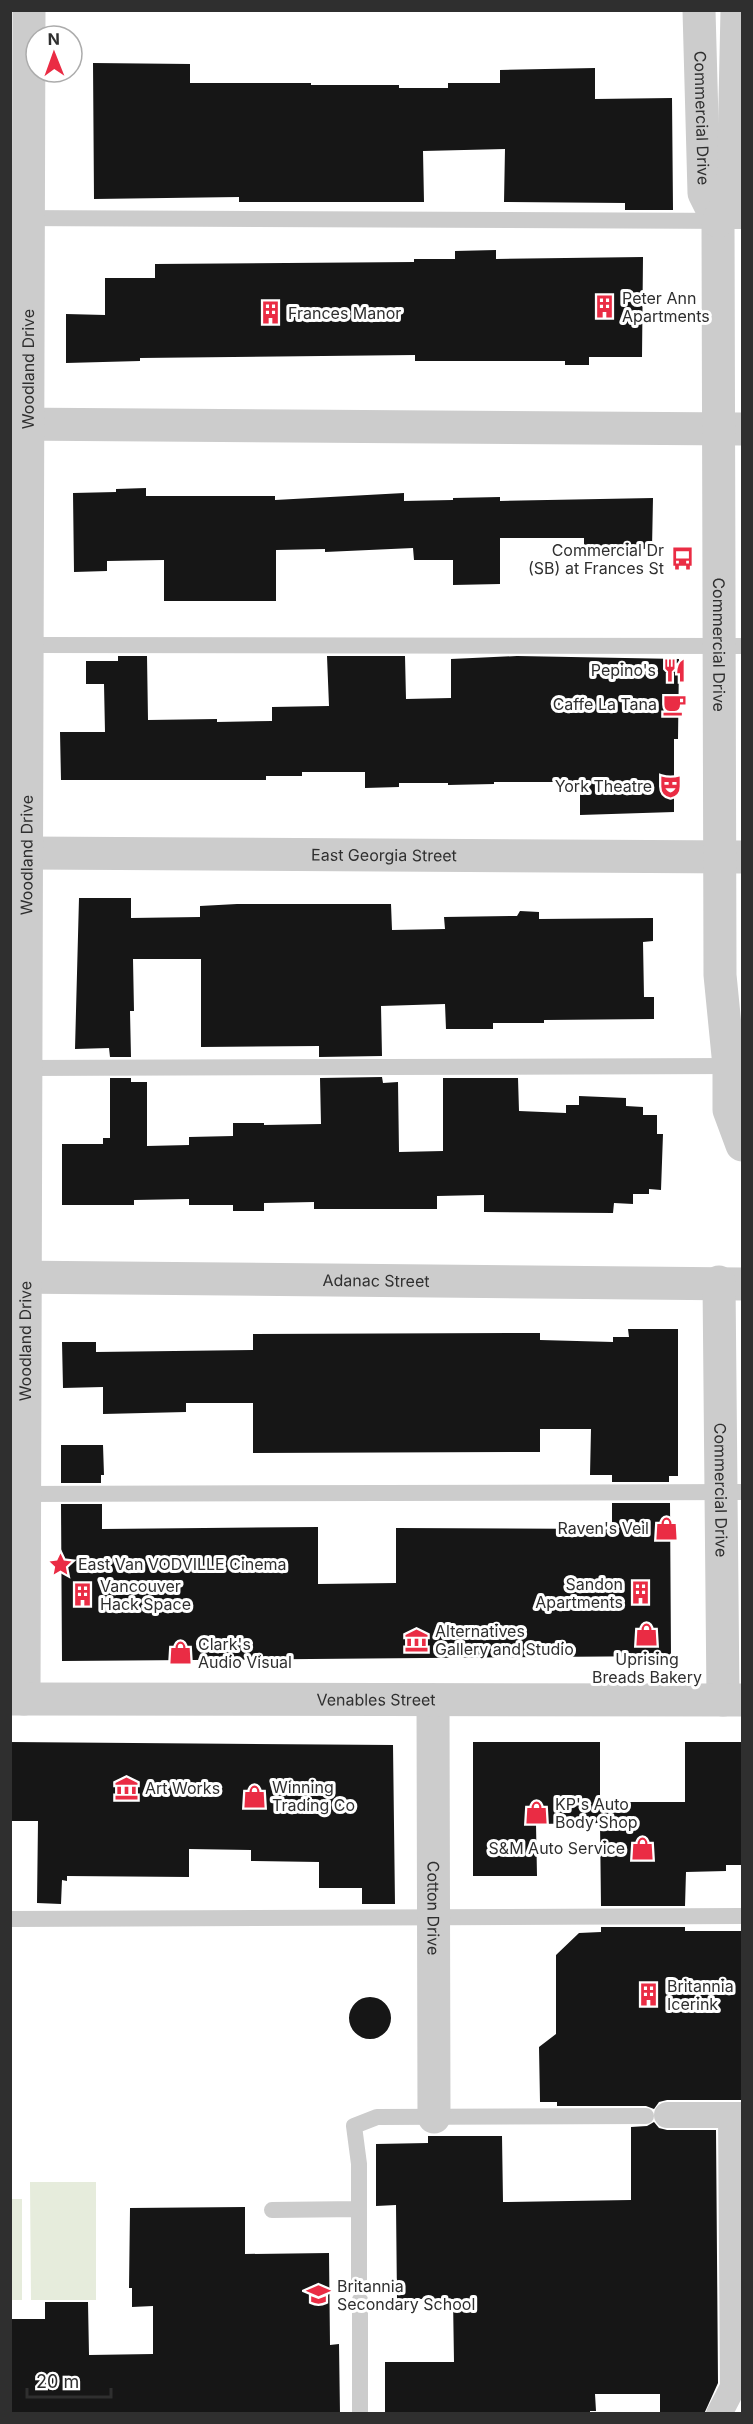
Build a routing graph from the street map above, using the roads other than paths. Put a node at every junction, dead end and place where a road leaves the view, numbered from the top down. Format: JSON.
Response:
{"nodes":[{"id":1,"x":29,"y":10,"type":"edge"},
{"id":2,"x":699,"y":10,"type":"edge"},
{"id":3,"x":737,"y":10,"type":"edge"},
{"id":4,"x":20,"y":218,"type":"edge"},
{"id":5,"x":730,"y":221,"type":"edge"},
{"id":6,"x":19,"y":423,"type":"edge"},
{"id":7,"x":730,"y":429,"type":"edge"},
{"id":8,"x":28,"y":645,"type":"junction"},
{"id":9,"x":731,"y":646,"type":"edge"},
{"id":10,"x":27,"y":854,"type":"junction"},
{"id":11,"x":731,"y":857,"type":"edge"},
{"id":12,"x":26,"y":1068,"type":"junction"},
{"id":13,"x":738,"y":1071,"type":"edge"},
{"id":14,"x":742,"y":1145,"type":"edge"},
{"id":15,"x":18,"y":1277,"type":"edge"},
{"id":16,"x":731,"y":1283,"type":"edge"},
{"id":17,"x":732,"y":1492,"type":"edge"},
{"id":18,"x":18,"y":1494,"type":"edge"},
{"id":19,"x":17,"y":1700,"type":"edge"},
{"id":20,"x":433,"y":1700,"type":"junction"},
{"id":21,"x":733,"y":1700,"type":"edge"},
{"id":22,"x":742,"y":1916,"type":"edge"},
{"id":23,"x":434,"y":1918,"type":"junction"},
{"id":24,"x":10,"y":1919,"type":"edge"},
{"id":25,"x":657,"y":2115,"type":"joint"},
{"id":26,"x":737,"y":2115,"type":"edge"},
{"id":27,"x":434,"y":2117,"type":"junction"},
{"id":28,"x":359,"y":2209,"type":"junction"},
{"id":29,"x":272,"y":2210,"type":"dead end"},
{"id":30,"x":360,"y":2414,"type":"edge"},
{"id":31,"x":718,"y":2414,"type":"edge"}],
"edges":[{"from":1,"to":4,"type":"street","name":"Woodland Drive"},
{"from":2,"to":5,"type":"street","name":"Commercial Drive"},
{"from":3,"to":5,"type":"street","name":"Commercial Drive"},
{"from":4,"to":5,"type":"lane"},
{"from":4,"to":6,"type":"street","name":"Woodland Drive"},
{"from":5,"to":7,"type":"street","name":"Commercial Drive"},
{"from":6,"to":7,"type":"street"},
{"from":6,"to":8,"type":"street","name":"Woodland Drive"},
{"from":7,"to":9,"type":"street","name":"Commercial Drive"},
{"from":8,"to":9,"type":"lane"},
{"from":8,"to":10,"type":"street","name":"Woodland Drive"},
{"from":9,"to":11,"type":"street","name":"Commercial Drive"},
{"from":10,"to":11,"type":"street","name":"East Georgia Street"},
{"from":10,"to":12,"type":"street","name":"Woodland Drive"},
{"from":11,"to":13,"type":"street","name":"Commercial Drive"},
{"from":12,"to":13,"type":"lane"},
{"from":12,"to":15,"type":"street","name":"Woodland Drive"},
{"from":13,"to":14,"type":"street","name":"Commercial Drive"},
{"from":15,"to":16,"type":"street","name":"Adanac Street"},
{"from":15,"to":18,"type":"street","name":"Woodland Drive"},
{"from":16,"to":17,"type":"street","name":"Commercial Drive"},
{"from":17,"to":18,"type":"lane"},
{"from":17,"to":21,"type":"street","name":"Commercial Drive"},
{"from":18,"to":19,"type":"street","name":"Woodland Drive"},
{"from":19,"to":20,"type":"street","name":"Venables Street"},
{"from":20,"to":21,"type":"street","name":"Venables Street"},
{"from":20,"to":23,"type":"street","name":"Cotton Drive"},
{"from":22,"to":23,"type":"lane"},
{"from":23,"to":24,"type":"lane"},
{"from":23,"to":27,"type":"street","name":"Cotton Drive"},
{"from":25,"to":26,"type":"street"},
{"from":25,"to":27,"type":"lane"},
{"from":26,"to":31,"type":"street"},
{"from":27,"to":28,"type":"lane"},
{"from":28,"to":29,"type":"lane"},
{"from":28,"to":30,"type":"lane"}]}
